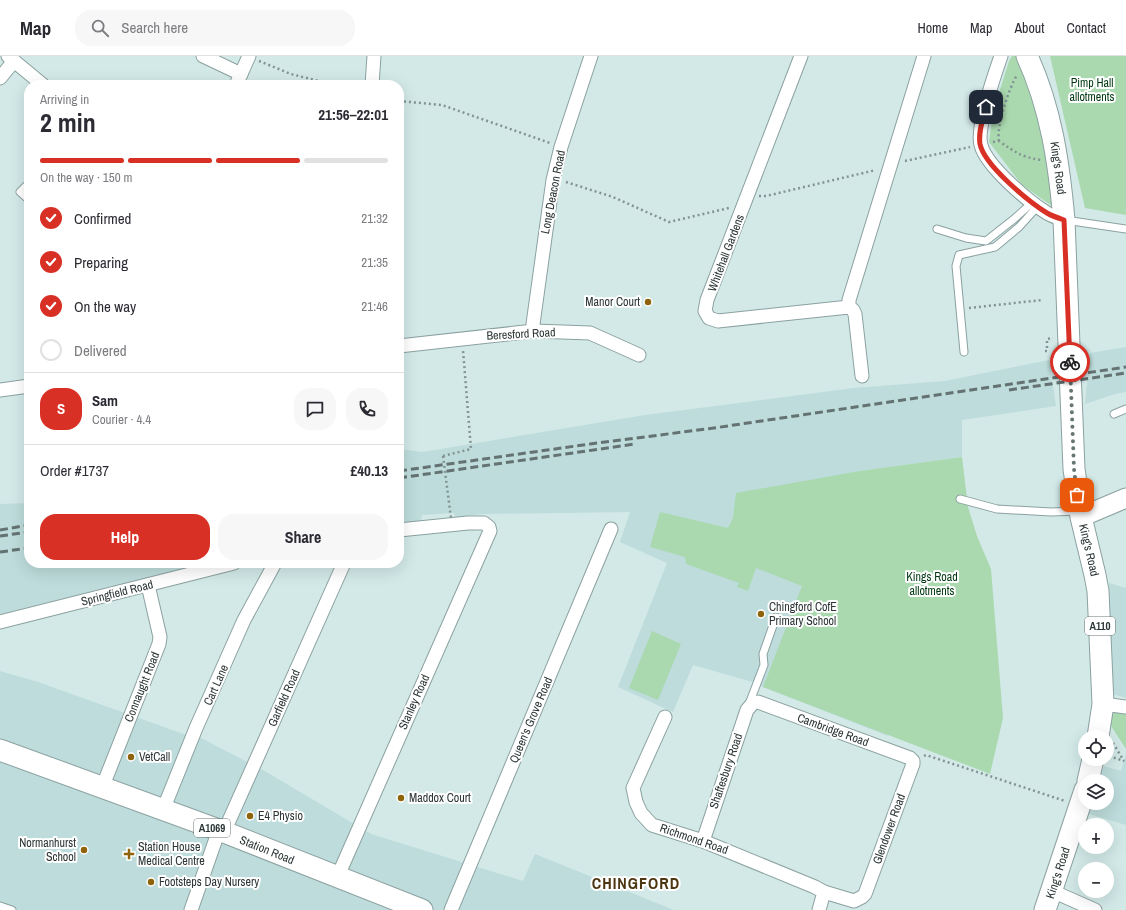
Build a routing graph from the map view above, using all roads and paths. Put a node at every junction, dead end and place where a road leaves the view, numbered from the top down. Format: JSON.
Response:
{"nodes":[{"id":1,"x":203,"y":56,"type":"edge"},
{"id":2,"x":249,"y":56,"type":"edge"},
{"id":3,"x":374,"y":56,"type":"edge"},
{"id":4,"x":591,"y":56,"type":"edge"},
{"id":5,"x":801,"y":56,"type":"edge"},
{"id":6,"x":924,"y":56,"type":"edge"},
{"id":7,"x":1001,"y":56,"type":"edge"},
{"id":8,"x":11,"y":59,"type":"edge"},
{"id":9,"x":1024,"y":64,"type":"edge"},
{"id":10,"x":0,"y":78,"type":"edge"},
{"id":11,"x":37,"y":80,"type":"edge"},
{"id":12,"x":239,"y":80,"type":"edge"},
{"id":13,"x":314,"y":80,"type":"edge"},
{"id":14,"x":372,"y":80,"type":"edge"},
{"id":15,"x":404,"y":101,"type":"edge"},
{"id":16,"x":999,"y":141,"type":"junction"},
{"id":17,"x":980,"y":145,"type":"junction"},
{"id":18,"x":561,"y":147,"type":"junction"},
{"id":19,"x":1045,"y":160,"type":"dead end"},
{"id":20,"x":892,"y":164,"type":"junction"},
{"id":21,"x":553,"y":180,"type":"junction"},
{"id":22,"x":24,"y":188,"type":"edge"},
{"id":23,"x":24,"y":196,"type":"edge"},
{"id":24,"x":745,"y":203,"type":"junction"},
{"id":25,"x":1035,"y":204,"type":"junction"},
{"id":26,"x":1064,"y":220,"type":"junction"},
{"id":27,"x":937,"y":229,"type":"dead end"},
{"id":28,"x":1126,"y":229,"type":"edge"},
{"id":29,"x":1042,"y":300,"type":"dead end"},
{"id":30,"x":849,"y":307,"type":"junction"},
{"id":31,"x":960,"y":309,"type":"junction"},
{"id":32,"x":534,"y":331,"type":"junction"},
{"id":33,"x":1053,"y":338,"type":"dead end"},
{"id":34,"x":404,"y":345,"type":"edge"},
{"id":35,"x":1045,"y":351,"type":"dead end"},
{"id":36,"x":463,"y":352,"type":"dead end"},
{"id":37,"x":964,"y":352,"type":"dead end"},
{"id":38,"x":639,"y":355,"type":"dead end"},
{"id":39,"x":862,"y":376,"type":"dead end"},
{"id":40,"x":24,"y":387,"type":"edge"},
{"id":41,"x":0,"y":390,"type":"edge"},
{"id":42,"x":1126,"y":409,"type":"edge"},
{"id":43,"x":1114,"y":414,"type":"dead end"},
{"id":44,"x":1126,"y":498,"type":"edge"},
{"id":45,"x":960,"y":499,"type":"dead end"},
{"id":46,"x":1081,"y":514,"type":"junction"},
{"id":47,"x":451,"y":518,"type":"dead end"},
{"id":48,"x":404,"y":529,"type":"edge"},
{"id":49,"x":611,"y":529,"type":"dead end"},
{"id":50,"x":214,"y":568,"type":"edge"},
{"id":51,"x":272,"y":568,"type":"edge"},
{"id":52,"x":342,"y":568,"type":"edge"},
{"id":53,"x":148,"y":585,"type":"junction"},
{"id":54,"x":776,"y":617,"type":"dead end"},
{"id":55,"x":0,"y":622,"type":"edge"},
{"id":56,"x":1103,"y":704,"type":"junction"},
{"id":57,"x":750,"y":707,"type":"junction"},
{"id":58,"x":1126,"y":707,"type":"edge"},
{"id":59,"x":665,"y":717,"type":"dead end"},
{"id":60,"x":1099,"y":730,"type":"edge"},
{"id":61,"x":0,"y":750,"type":"edge"},
{"id":62,"x":926,"y":755,"type":"dead end"},
{"id":63,"x":1114,"y":758,"type":"edge"},
{"id":64,"x":913,"y":761,"type":"joint"},
{"id":65,"x":1124,"y":761,"type":"dead end"},
{"id":66,"x":102,"y":788,"type":"junction"},
{"id":67,"x":1077,"y":796,"type":"edge"},
{"id":68,"x":163,"y":810,"type":"junction"},
{"id":69,"x":221,"y":831,"type":"junction"},
{"id":70,"x":703,"y":841,"type":"junction"},
{"id":71,"x":336,"y":878,"type":"junction"},
{"id":72,"x":824,"y":892,"type":"junction"},
{"id":73,"x":862,"y":897,"type":"joint"},
{"id":74,"x":1049,"y":900,"type":"edge"},
{"id":75,"x":0,"y":906,"type":"edge"},
{"id":76,"x":12,"y":910,"type":"edge"},
{"id":77,"x":191,"y":910,"type":"edge"},
{"id":78,"x":422,"y":910,"type":"edge"},
{"id":79,"x":451,"y":910,"type":"edge"},
{"id":80,"x":819,"y":910,"type":"edge"},
{"id":81,"x":1095,"y":910,"type":"edge"}],
"edges":[{"from":1,"to":12,"type":"street"},
{"from":2,"to":12,"type":"street"},
{"from":2,"to":13,"type":"path"},
{"from":3,"to":14,"type":"street"},
{"from":4,"to":18,"type":"street","name":"Long Deacon Road"},
{"from":5,"to":24,"type":"street","name":"Whitehall Gardens"},
{"from":6,"to":20,"type":"street"},
{"from":7,"to":17,"type":"street"},
{"from":8,"to":10,"type":"street"},
{"from":8,"to":11,"type":"street"},
{"from":9,"to":16,"type":"path"},
{"from":9,"to":26,"type":"main road","name":"King's Road","number":"A110"},
{"from":15,"to":18,"type":"path"},
{"from":16,"to":17,"type":"path"},
{"from":16,"to":19,"type":"path"},
{"from":17,"to":20,"type":"path"},
{"from":17,"to":25,"type":"street"},
{"from":18,"to":21,"type":"street","name":"Long Deacon Road"},
{"from":20,"to":24,"type":"path"},
{"from":20,"to":30,"type":"street"},
{"from":21,"to":24,"type":"path"},
{"from":21,"to":32,"type":"street","name":"Long Deacon Road"},
{"from":22,"to":23,"type":"lane"},
{"from":24,"to":30,"type":"street","name":"Whitehall Gardens"},
{"from":25,"to":26,"type":"street"},
{"from":25,"to":27,"type":"lane"},
{"from":25,"to":31,"type":"lane"},
{"from":26,"to":28,"type":"lane"},
{"from":26,"to":46,"type":"main road","name":"King's Road","number":"A110"},
{"from":29,"to":31,"type":"path"},
{"from":30,"to":39,"type":"street"},
{"from":31,"to":37,"type":"lane"},
{"from":32,"to":34,"type":"street","name":"Beresford Road"},
{"from":32,"to":38,"type":"street","name":"Beresford Road"},
{"from":33,"to":35,"type":"path"},
{"from":36,"to":47,"type":"path","bridge":true},
{"from":40,"to":41,"type":"street"},
{"from":42,"to":43,"type":"lane"},
{"from":44,"to":46,"type":"main road"},
{"from":45,"to":46,"type":"lane"},
{"from":46,"to":56,"type":"main road","name":"King's Road","number":"A110"},
{"from":48,"to":71,"type":"street","name":"Stanley Road"},
{"from":49,"to":79,"type":"street","name":"Queen's Grove Road"},
{"from":50,"to":53,"type":"street","name":"Springfield Road"},
{"from":51,"to":68,"type":"street","name":"Cart Lane"},
{"from":52,"to":69,"type":"street","name":"Garfield Road"},
{"from":53,"to":55,"type":"street","name":"Springfield Road"},
{"from":53,"to":66,"type":"street","name":"Connaught Road"},
{"from":54,"to":57,"type":"lane"},
{"from":56,"to":58,"type":"street"},
{"from":56,"to":60,"type":"main road","name":"King's Road","number":"A110"},
{"from":57,"to":64,"type":"street","name":"Cambridge Road"},
{"from":57,"to":70,"type":"street","name":"Shaftesbury Road"},
{"from":59,"to":70,"type":"street","name":"Richmond Road"},
{"from":61,"to":66,"type":"main road","name":"Station Road","number":"A1069"},
{"from":62,"to":67,"type":"path"},
{"from":63,"to":65,"type":"path"},
{"from":64,"to":73,"type":"street","name":"Glendower Road"},
{"from":66,"to":68,"type":"main road","name":"Station Road","number":"A1069"},
{"from":67,"to":74,"type":"main road","name":"King's Road"},
{"from":68,"to":69,"type":"main road","name":"Station Road","number":"A1069"},
{"from":69,"to":71,"type":"main road","name":"Station Road","number":"A1069"},
{"from":69,"to":77,"type":"street","name":"Garfield Road"},
{"from":70,"to":72,"type":"street","name":"Richmond Road"},
{"from":71,"to":78,"type":"main road","name":"Station Road","number":"A1069"},
{"from":72,"to":73,"type":"street","name":"Richmond Road"},
{"from":72,"to":80,"type":"street"},
{"from":74,"to":81,"type":"street"},
{"from":75,"to":76,"type":"lane"}]}
